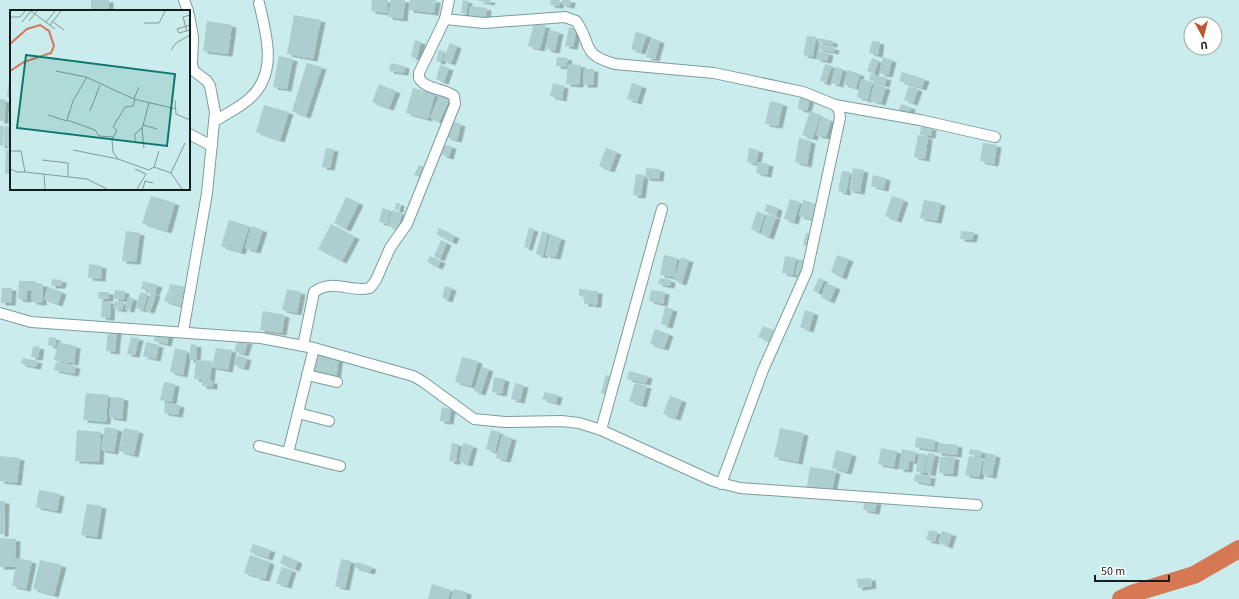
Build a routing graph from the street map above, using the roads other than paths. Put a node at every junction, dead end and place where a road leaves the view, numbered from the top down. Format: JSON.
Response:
{"nodes":[{"id":1,"x":184,"y":0,"type":"edge"},
{"id":2,"x":449,"y":0,"type":"edge"},
{"id":3,"x":259,"y":3,"type":"dead end"},
{"id":4,"x":188,"y":10,"type":"edge"},
{"id":5,"x":445,"y":19,"type":"junction"},
{"id":6,"x":190,"y":22,"type":"edge"},
{"id":7,"x":835,"y":105,"type":"junction"},
{"id":8,"x":215,"y":121,"type":"junction"},
{"id":9,"x":190,"y":135,"type":"edge"},
{"id":10,"x":995,"y":137,"type":"dead end"},
{"id":11,"x":212,"y":146,"type":"junction"},
{"id":12,"x":662,"y":209,"type":"dead end"},
{"id":13,"x":0,"y":313,"type":"edge"},
{"id":14,"x":183,"y":332,"type":"junction"},
{"id":15,"x":303,"y":346,"type":"junction"},
{"id":16,"x":314,"y":348,"type":"junction"},
{"id":17,"x":307,"y":375,"type":"junction"},
{"id":18,"x":337,"y":382,"type":"dead end"},
{"id":19,"x":298,"y":413,"type":"junction"},
{"id":20,"x":329,"y":420,"type":"dead end"},
{"id":21,"x":601,"y":430,"type":"junction"},
{"id":22,"x":259,"y":446,"type":"dead end"},
{"id":23,"x":288,"y":453,"type":"junction"},
{"id":24,"x":340,"y":466,"type":"dead end"},
{"id":25,"x":721,"y":484,"type":"junction"},
{"id":26,"x":977,"y":505,"type":"dead end"}],
"edges":[{"from":1,"to":4,"type":"street"},
{"from":2,"to":5,"type":"street"},
{"from":3,"to":8,"type":"street"},
{"from":5,"to":7,"type":"street"},
{"from":5,"to":15,"type":"street"},
{"from":6,"to":8,"type":"street"},
{"from":7,"to":10,"type":"street"},
{"from":7,"to":25,"type":"street"},
{"from":8,"to":11,"type":"street"},
{"from":9,"to":11,"type":"street"},
{"from":11,"to":14,"type":"street"},
{"from":12,"to":21,"type":"street"},
{"from":13,"to":14,"type":"street"},
{"from":14,"to":15,"type":"street"},
{"from":15,"to":16,"type":"street"},
{"from":16,"to":17,"type":"street"},
{"from":16,"to":21,"type":"street"},
{"from":17,"to":18,"type":"street"},
{"from":17,"to":19,"type":"street"},
{"from":19,"to":20,"type":"street"},
{"from":19,"to":23,"type":"street"},
{"from":21,"to":25,"type":"street"},
{"from":22,"to":23,"type":"street"},
{"from":23,"to":24,"type":"street"},
{"from":25,"to":26,"type":"street"}]}
